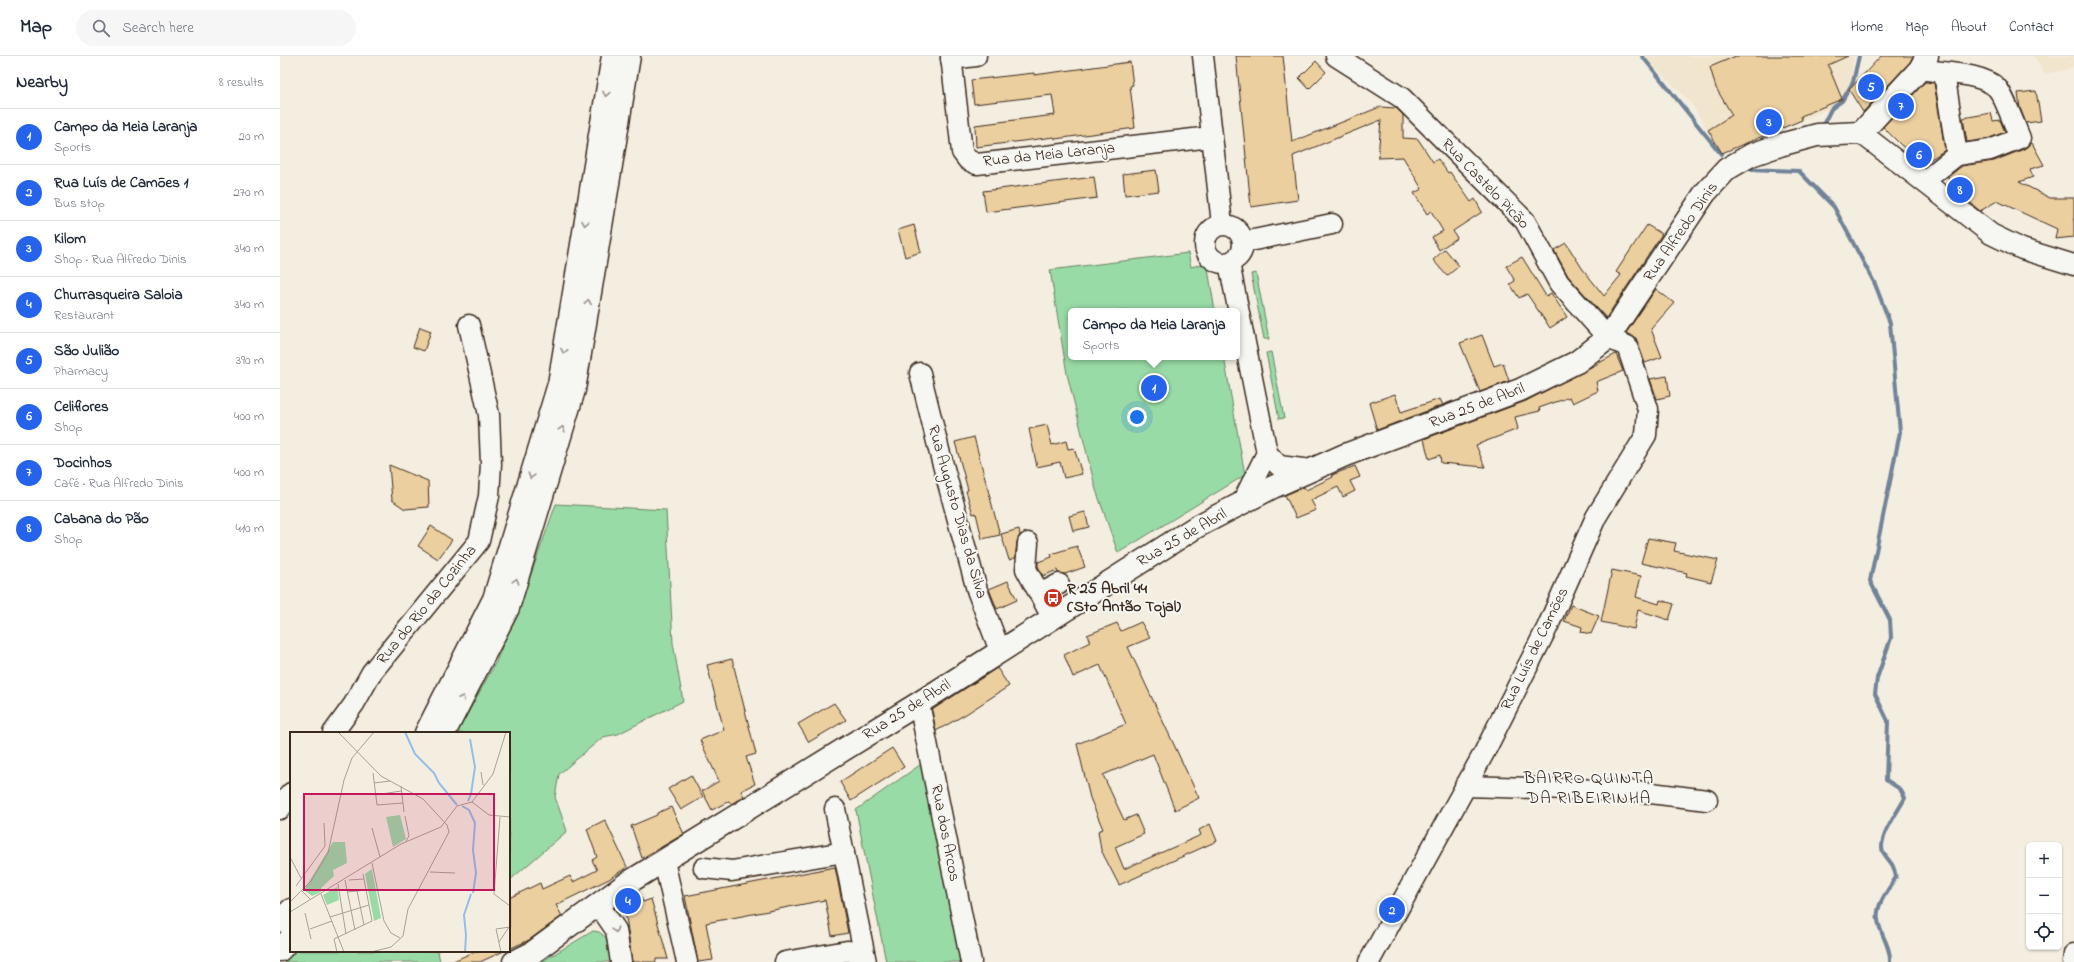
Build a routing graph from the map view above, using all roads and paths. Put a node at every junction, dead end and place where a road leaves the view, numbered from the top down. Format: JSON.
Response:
{"nodes":[{"id":1,"x":613,"y":56,"type":"edge"},
{"id":2,"x":629,"y":56,"type":"edge"},
{"id":3,"x":976,"y":56,"type":"edge"},
{"id":4,"x":1203,"y":56,"type":"edge"},
{"id":5,"x":1336,"y":56,"type":"edge"},
{"id":6,"x":951,"y":58,"type":"edge"},
{"id":7,"x":1924,"y":62,"type":"edge"},
{"id":8,"x":1944,"y":73,"type":"junction"},
{"id":9,"x":1861,"y":133,"type":"junction"},
{"id":10,"x":1211,"y":137,"type":"junction"},
{"id":11,"x":1957,"y":155,"type":"junction"},
{"id":12,"x":1924,"y":181,"type":"junction"},
{"id":13,"x":1222,"y":224,"type":"junction"},
{"id":14,"x":1332,"y":224,"type":"dead end"},
{"id":15,"x":1244,"y":242,"type":"junction"},
{"id":16,"x":1229,"y":263,"type":"junction"},
{"id":17,"x":2074,"y":265,"type":"edge"},
{"id":18,"x":1238,"y":308,"type":"edge"},
{"id":19,"x":1240,"y":317,"type":"edge"},
{"id":20,"x":469,"y":324,"type":"dead end"},
{"id":21,"x":1608,"y":338,"type":"junction"},
{"id":22,"x":920,"y":373,"type":"dead end"},
{"id":23,"x":1269,"y":460,"type":"junction"},
{"id":24,"x":1311,"y":470,"type":"junction"},
{"id":25,"x":1273,"y":487,"type":"junction"},
{"id":26,"x":1242,"y":503,"type":"junction"},
{"id":27,"x":1028,"y":543,"type":"dead end"},
{"id":28,"x":1059,"y":584,"type":"dead end"},
{"id":29,"x":1040,"y":594,"type":"junction"},
{"id":30,"x":1052,"y":617,"type":"junction"},
{"id":31,"x":1000,"y":651,"type":"junction"},
{"id":32,"x":919,"y":703,"type":"junction"},
{"id":33,"x":335,"y":732,"type":"edge"},
{"id":34,"x":427,"y":732,"type":"edge"},
{"id":35,"x":445,"y":732,"type":"edge"},
{"id":36,"x":1465,"y":786,"type":"junction"},
{"id":37,"x":290,"y":794,"type":"edge"},
{"id":38,"x":1707,"y":800,"type":"dead end"},
{"id":39,"x":280,"y":809,"type":"edge"},
{"id":40,"x":835,"y":809,"type":"dead end"},
{"id":41,"x":844,"y":852,"type":"junction"},
{"id":42,"x":664,"y":861,"type":"junction"},
{"id":43,"x":704,"y":868,"type":"dead end"},
{"id":44,"x":598,"y":904,"type":"junction"},
{"id":45,"x":290,"y":911,"type":"edge"},
{"id":46,"x":280,"y":921,"type":"edge"},
{"id":47,"x":290,"y":939,"type":"edge"},
{"id":48,"x":280,"y":950,"type":"edge"},
{"id":49,"x":2074,"y":954,"type":"edge"},
{"id":50,"x":865,"y":961,"type":"edge"},
{"id":51,"x":514,"y":962,"type":"edge"},
{"id":52,"x":621,"y":962,"type":"edge"},
{"id":53,"x":687,"y":962,"type":"edge"},
{"id":54,"x":785,"y":962,"type":"edge"},
{"id":55,"x":971,"y":962,"type":"edge"},
{"id":56,"x":1368,"y":962,"type":"edge"},
{"id":57,"x":2073,"y":962,"type":"edge"}],
"edges":[{"from":1,"to":34,"type":"main road","one_way":true},
{"from":35,"to":2,"type":"main road","one_way":true},
{"from":3,"to":6,"type":"street"},
{"from":4,"to":10,"type":"street"},
{"from":5,"to":21,"type":"street","name":"Rua Castelo Picão"},
{"from":6,"to":10,"type":"street","name":"Rua da Meia Laranja"},
{"from":7,"to":8,"type":"street"},
{"from":7,"to":9,"type":"main road"},
{"from":8,"to":11,"type":"street"},
{"from":8,"to":11,"type":"street"},
{"from":9,"to":12,"type":"street"},
{"from":9,"to":21,"type":"main road","name":"Rua Alfredo Dinis"},
{"from":10,"to":13,"type":"street"},
{"from":11,"to":12,"type":"street"},
{"from":12,"to":17,"type":"street"},
{"from":13,"to":15,"type":"street"},
{"from":13,"to":16,"type":"street"},
{"from":14,"to":15,"type":"street"},
{"from":15,"to":16,"type":"street"},
{"from":16,"to":18,"type":"street"},
{"from":19,"to":23,"type":"street"},
{"from":20,"to":33,"type":"street","name":"Rua do Rio da Cozinha"},
{"from":21,"to":24,"type":"main road","name":"Rua 25 de Abril"},
{"from":21,"to":36,"type":"street","name":"Rua Luís de Camões"},
{"from":22,"to":31,"type":"street","name":"Rua Augusto Dias da Silva"},
{"from":23,"to":24,"type":"street"},
{"from":23,"to":25,"type":"street"},
{"from":23,"to":26,"type":"street"},
{"from":24,"to":25,"type":"main road","name":"Rua 25 de Abril"},
{"from":25,"to":26,"type":"main road","name":"Rua 25 de Abril"},
{"from":26,"to":30,"type":"main road","name":"Rua 25 de Abril"},
{"from":27,"to":29,"type":"street"},
{"from":28,"to":29,"type":"street"},
{"from":29,"to":30,"type":"street"},
{"from":30,"to":31,"type":"main road","name":"Rua 25 de Abril"},
{"from":31,"to":32,"type":"main road","name":"Rua 25 de Abril"},
{"from":32,"to":42,"type":"main road","name":"Rua 25 de Abril"},
{"from":32,"to":55,"type":"street","name":"Rua dos Arcos"},
{"from":36,"to":38,"type":"street"},
{"from":36,"to":56,"type":"street","name":"Rua Luís de Camões"},
{"from":37,"to":39,"type":"street"},
{"from":40,"to":41,"type":"street"},
{"from":41,"to":43,"type":"street"},
{"from":41,"to":50,"type":"street"},
{"from":42,"to":44,"type":"main road","name":"Rua 25 de Abril"},
{"from":42,"to":53,"type":"street"},
{"from":44,"to":51,"type":"main road","name":"Rua 25 de Abril"},
{"from":44,"to":52,"type":"street","one_way":true},
{"from":45,"to":46,"type":"main road"},
{"from":47,"to":48,"type":"main road"},
{"from":49,"to":57,"type":"street"},
{"from":50,"to":54,"type":"street"}]}
